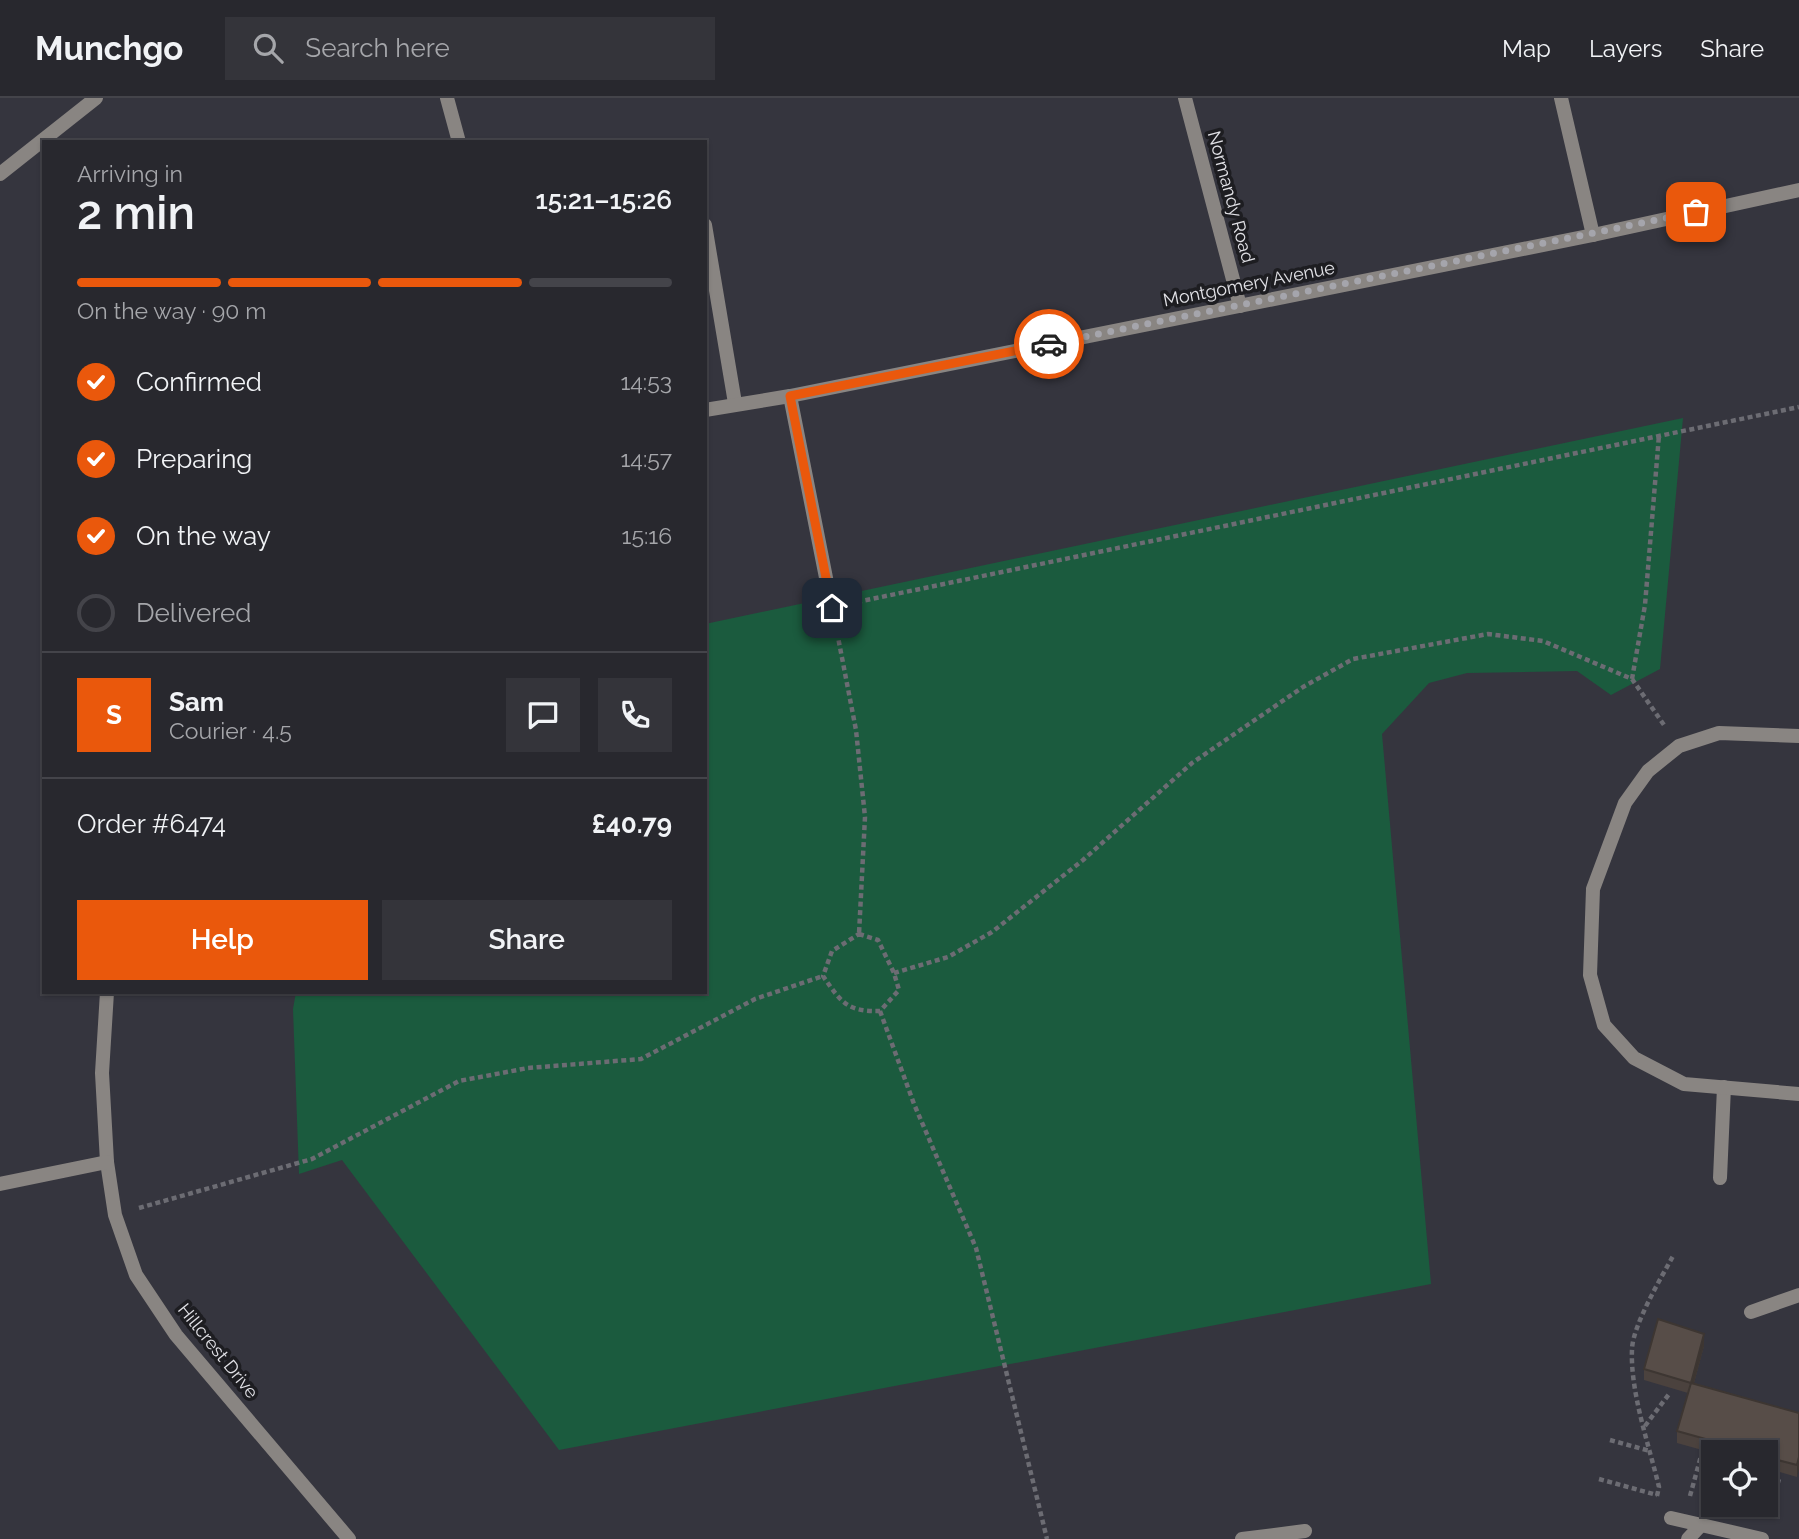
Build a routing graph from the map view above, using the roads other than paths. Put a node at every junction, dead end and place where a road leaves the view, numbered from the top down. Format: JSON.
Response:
{"nodes":[{"id":1,"x":96,"y":98,"type":"edge"},
{"id":2,"x":447,"y":98,"type":"edge"},
{"id":3,"x":1185,"y":98,"type":"edge"},
{"id":4,"x":1561,"y":98,"type":"edge"},
{"id":5,"x":43,"y":140,"type":"edge"},
{"id":6,"x":458,"y":140,"type":"edge"},
{"id":7,"x":42,"y":141,"type":"edge"},
{"id":8,"x":0,"y":174,"type":"edge"},
{"id":9,"x":1799,"y":190,"type":"edge"},
{"id":10,"x":1593,"y":234,"type":"junction"},
{"id":11,"x":707,"y":237,"type":"edge"},
{"id":12,"x":1240,"y":306,"type":"junction"},
{"id":13,"x":790,"y":396,"type":"junction"},
{"id":14,"x":735,"y":403,"type":"junction"},
{"id":15,"x":707,"y":410,"type":"edge"},
{"id":16,"x":832,"y":608,"type":"road end"},
{"id":17,"x":1799,"y":736,"type":"edge"},
{"id":18,"x":107,"y":994,"type":"edge"},
{"id":19,"x":1724,"y":1087,"type":"junction"},
{"id":20,"x":1799,"y":1094,"type":"edge"},
{"id":21,"x":107,"y":1162,"type":"junction"},
{"id":22,"x":1720,"y":1178,"type":"dead end"},
{"id":23,"x":0,"y":1184,"type":"edge"},
{"id":24,"x":1799,"y":1295,"type":"edge"},
{"id":25,"x":1751,"y":1312,"type":"dead end"},
{"id":26,"x":1677,"y":1519,"type":"road end"},
{"id":27,"x":1701,"y":1525,"type":"junction"},
{"id":28,"x":1305,"y":1531,"type":"dead end"},
{"id":29,"x":349,"y":1539,"type":"edge"},
{"id":30,"x":1242,"y":1539,"type":"edge"},
{"id":31,"x":1688,"y":1539,"type":"edge"},
{"id":32,"x":1762,"y":1539,"type":"edge"}],
"edges":[{"from":1,"to":5,"type":"street"},
{"from":2,"to":6,"type":"street"},
{"from":3,"to":12,"type":"street","name":"Normandy Road"},
{"from":4,"to":10,"type":"street"},
{"from":7,"to":8,"type":"street"},
{"from":9,"to":10,"type":"street","name":"Montgomery Avenue"},
{"from":10,"to":12,"type":"street","name":"Montgomery Avenue"},
{"from":11,"to":14,"type":"street"},
{"from":12,"to":13,"type":"street","name":"Montgomery Avenue"},
{"from":13,"to":14,"type":"street","name":"Montgomery Avenue"},
{"from":13,"to":16,"type":"street"},
{"from":14,"to":15,"type":"street","name":"Montgomery Avenue"},
{"from":17,"to":19,"type":"street"},
{"from":18,"to":21,"type":"street"},
{"from":19,"to":20,"type":"street"},
{"from":19,"to":22,"type":"street"},
{"from":21,"to":23,"type":"street"},
{"from":21,"to":29,"type":"street","name":"Hillcrest Drive"},
{"from":24,"to":25,"type":"street"},
{"from":26,"to":27,"type":"street"},
{"from":27,"to":31,"type":"street"},
{"from":27,"to":32,"type":"street"},
{"from":28,"to":30,"type":"street"}]}
